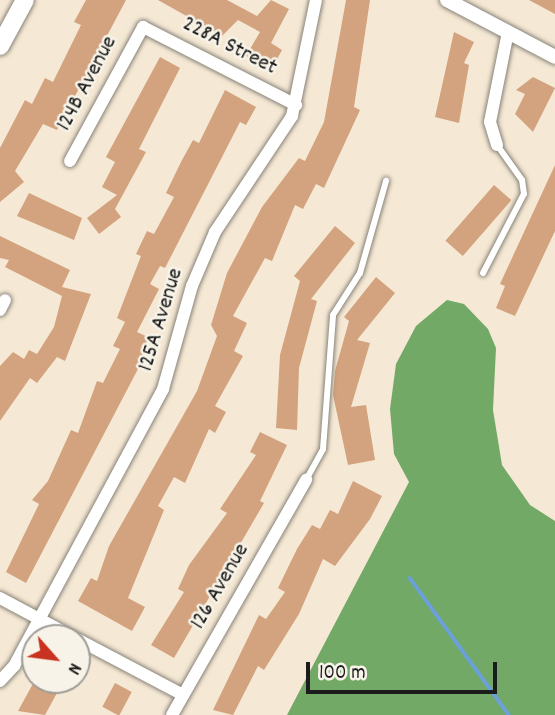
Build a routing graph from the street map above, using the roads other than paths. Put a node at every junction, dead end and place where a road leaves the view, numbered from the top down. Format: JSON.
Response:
{"nodes":[{"id":1,"x":25,"y":0,"type":"edge"},
{"id":2,"x":316,"y":0,"type":"edge"},
{"id":3,"x":447,"y":0,"type":"edge"},
{"id":4,"x":143,"y":27,"type":"joint"},
{"id":5,"x":508,"y":32,"type":"junction"},
{"id":6,"x":0,"y":46,"type":"edge"},
{"id":7,"x":555,"y":57,"type":"edge"},
{"id":8,"x":296,"y":105,"type":"junction"},
{"id":9,"x":497,"y":145,"type":"joint"},
{"id":10,"x":70,"y":161,"type":"dead end"},
{"id":11,"x":386,"y":181,"type":"dead end"},
{"id":12,"x":483,"y":273,"type":"dead end"},
{"id":13,"x":306,"y":480,"type":"joint"},
{"id":14,"x":0,"y":598,"type":"edge"},
{"id":15,"x":40,"y":619,"type":"junction"},
{"id":16,"x":49,"y":624,"type":"edge"},
{"id":17,"x":91,"y":646,"type":"edge"},
{"id":18,"x":0,"y":681,"type":"edge"},
{"id":19,"x":183,"y":695,"type":"junction"},
{"id":20,"x":172,"y":715,"type":"edge"}],
"edges":[{"from":1,"to":6,"type":"main road"},
{"from":2,"to":8,"type":"street","name":"125A Avenue"},
{"from":3,"to":5,"type":"street"},
{"from":4,"to":8,"type":"street","name":"228A Street"},
{"from":4,"to":10,"type":"street","name":"124B Avenue"},
{"from":5,"to":7,"type":"street"},
{"from":5,"to":9,"type":"street"},
{"from":8,"to":15,"type":"street","name":"125A Avenue"},
{"from":9,"to":12,"type":"lane"},
{"from":11,"to":13,"type":"lane"},
{"from":13,"to":19,"type":"street","name":"126 Avenue"},
{"from":14,"to":15,"type":"street"},
{"from":15,"to":16,"type":"street"},
{"from":15,"to":18,"type":"street","name":"125A Avenue"},
{"from":17,"to":19,"type":"street"},
{"from":19,"to":20,"type":"street","name":"126 Avenue"}]}
